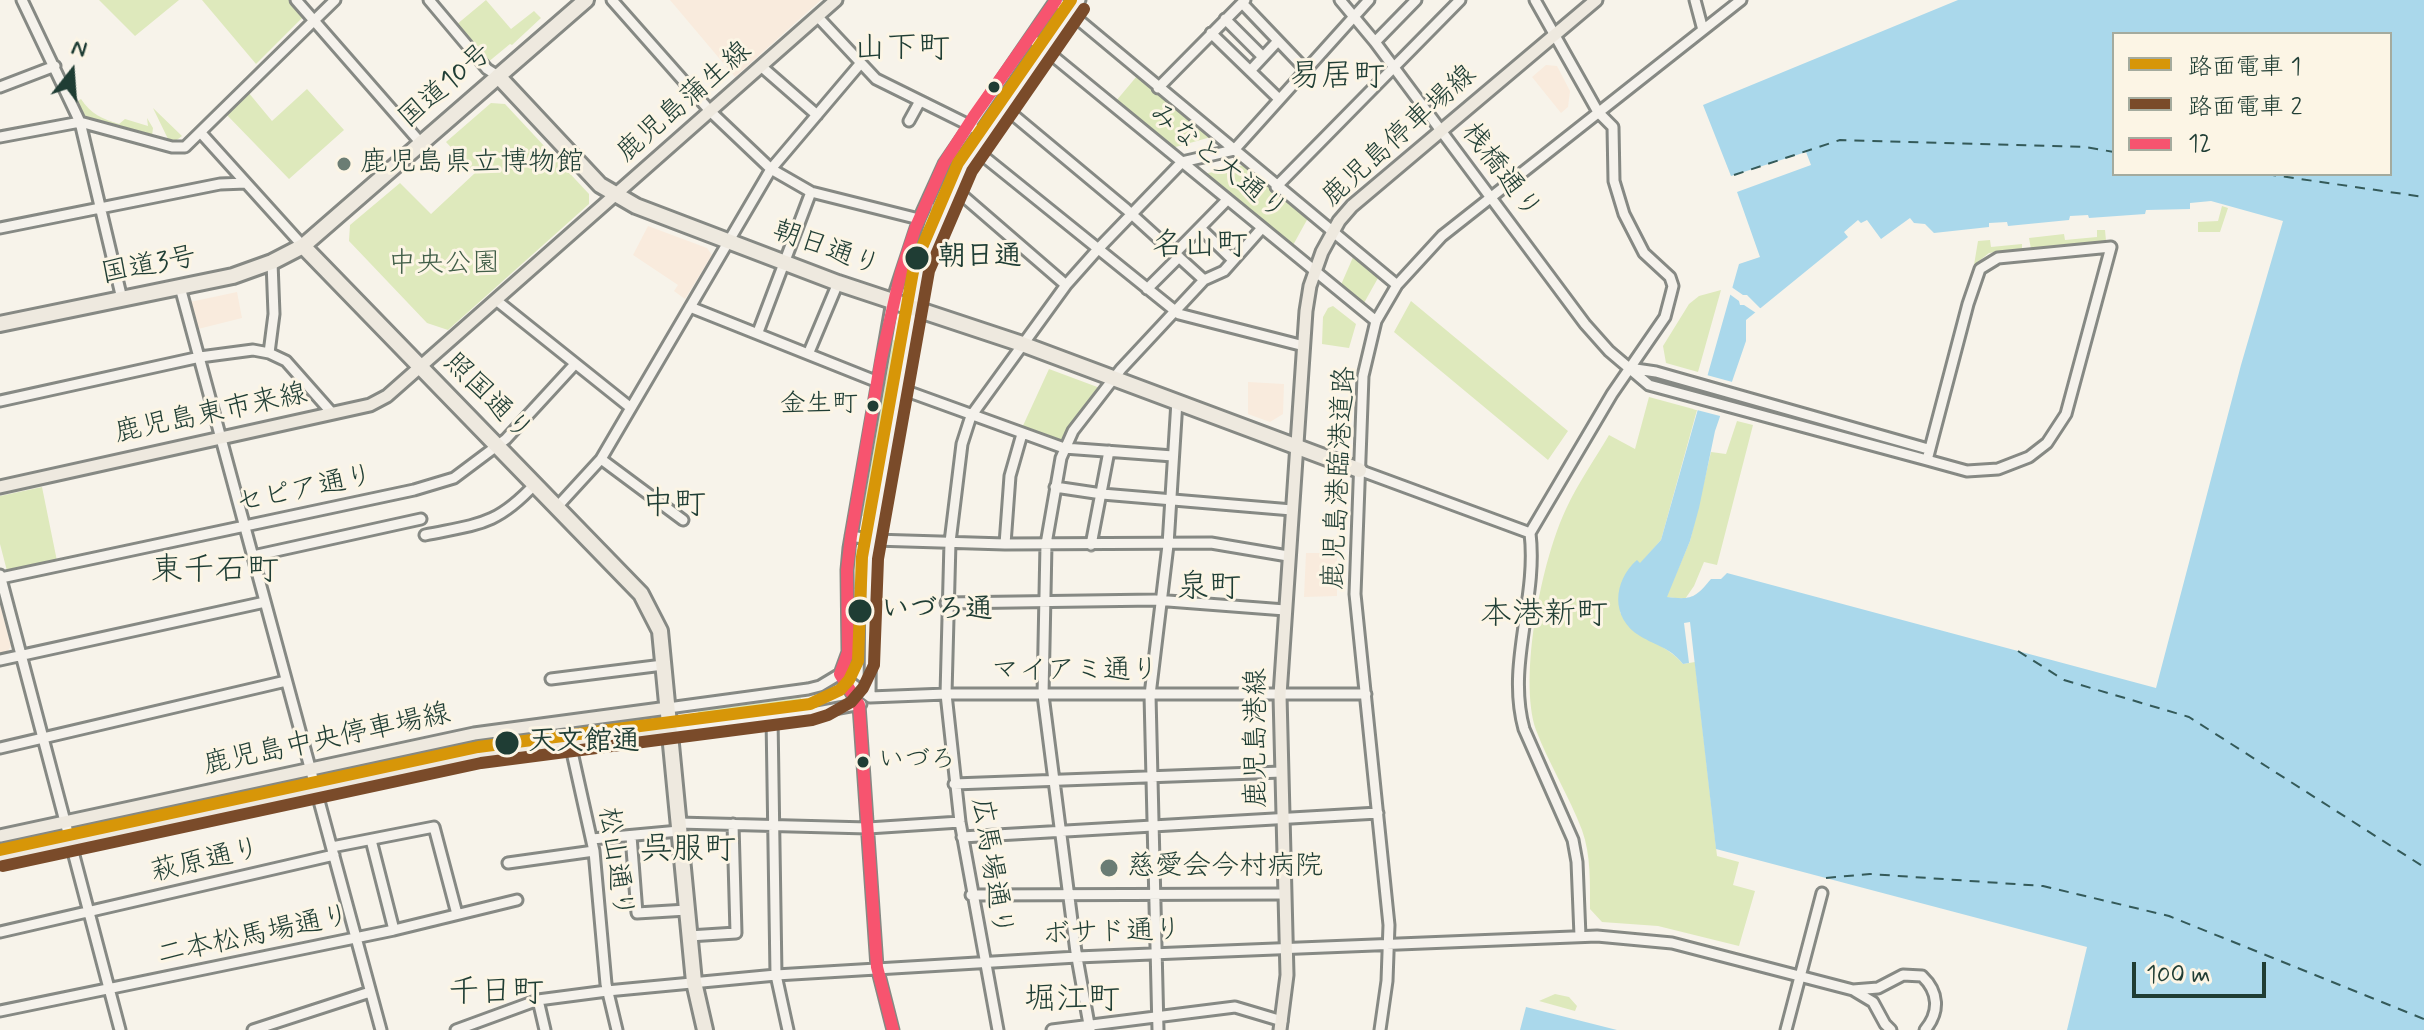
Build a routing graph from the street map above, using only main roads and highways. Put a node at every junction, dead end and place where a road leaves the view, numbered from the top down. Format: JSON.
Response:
{"nodes":[{"id":1,"x":586,"y":0,"type":"edge"},
{"id":2,"x":836,"y":0,"type":"edge"},
{"id":3,"x":1596,"y":0,"type":"edge"},
{"id":4,"x":498,"y":76,"type":"junction"},
{"id":5,"x":614,"y":195,"type":"junction"},
{"id":6,"x":303,"y":246,"type":"junction"},
{"id":7,"x":0,"y":324,"type":"edge"},
{"id":8,"x":421,"y":368,"type":"junction"},
{"id":9,"x":1297,"y":446,"type":"junction"},
{"id":10,"x":1359,"y":470,"type":"road end"},
{"id":11,"x":0,"y":487,"type":"edge"},
{"id":12,"x":668,"y":708,"type":"junction"},
{"id":13,"x":670,"y":731,"type":"junction"},
{"id":14,"x":0,"y":836,"type":"edge"},
{"id":15,"x":0,"y":859,"type":"edge"},
{"id":16,"x":1281,"y":1025,"type":"edge"},
{"id":17,"x":705,"y":1030,"type":"edge"}],
"edges":[{"from":1,"to":4,"type":"highway","name":"国道10号"},
{"from":2,"to":5,"type":"main road","name":"鹿児島蒲生線"},
{"from":3,"to":9,"type":"main road","name":"鹿児島停車場線"},
{"from":4,"to":5,"type":"highway","name":"朝日通り"},
{"from":4,"to":6,"type":"highway","name":"国道10号"},
{"from":5,"to":8,"type":"main road","name":"鹿児島蒲生線"},
{"from":5,"to":9,"type":"highway","name":"朝日通り"},
{"from":6,"to":7,"type":"highway","name":"国道3号"},
{"from":6,"to":8,"type":"highway","name":"照国通り"},
{"from":8,"to":11,"type":"main road","name":"鹿児島東市来線"},
{"from":8,"to":12,"type":"highway","name":"照国通り"},
{"from":9,"to":10,"type":"highway","name":"朝日通り"},
{"from":9,"to":16,"type":"main road","name":"鹿児島港線"},
{"from":12,"to":13,"type":"highway","name":"照国通り"},
{"from":12,"to":14,"type":"main road","name":"鹿児島中央停車場線"},
{"from":13,"to":15,"type":"main road","name":"鹿児島中央停車場線"},
{"from":13,"to":17,"type":"highway","name":"照国通り"}]}
